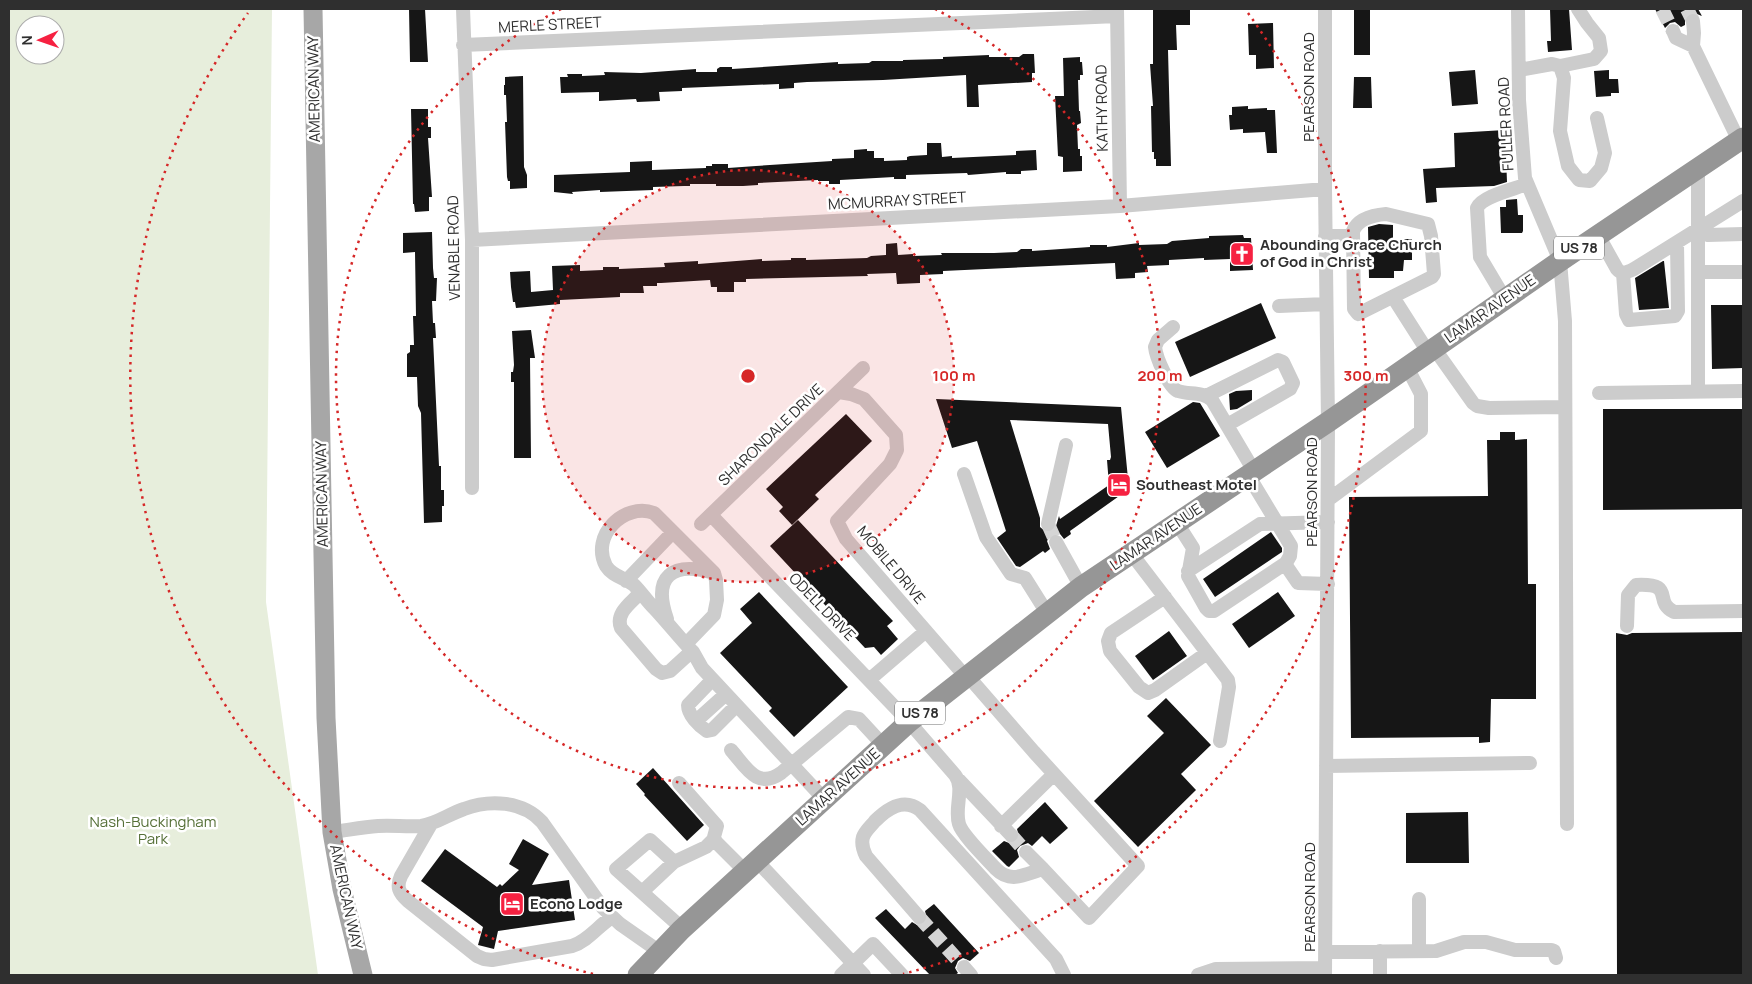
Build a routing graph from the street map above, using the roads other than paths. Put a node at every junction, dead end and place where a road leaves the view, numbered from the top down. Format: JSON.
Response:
{"nodes":[{"id":1,"x":313,"y":9,"type":"edge"},
{"id":2,"x":463,"y":9,"type":"edge"},
{"id":3,"x":1325,"y":9,"type":"edge"},
{"id":4,"x":1518,"y":9,"type":"edge"},
{"id":5,"x":1578,"y":9,"type":"edge"},
{"id":6,"x":1117,"y":13,"type":"edge"},
{"id":7,"x":1692,"y":21,"type":"tunnel mouth"},
{"id":8,"x":1673,"y":31,"type":"tunnel mouth"},
{"id":9,"x":463,"y":45,"type":"junction"},
{"id":10,"x":1692,"y":46,"type":"junction"},
{"id":11,"x":1560,"y":66,"type":"junction"},
{"id":12,"x":1519,"y":70,"type":"junction"},
{"id":13,"x":1597,"y":118,"type":"dead end"},
{"id":14,"x":1741,"y":140,"type":"edge"},
{"id":15,"x":1698,"y":169,"type":"junction"},
{"id":16,"x":1527,"y":184,"type":"junction"},
{"id":17,"x":1324,"y":189,"type":"junction"},
{"id":18,"x":1743,"y":201,"type":"edge"},
{"id":19,"x":1120,"y":206,"type":"junction"},
{"id":20,"x":1698,"y":231,"type":"junction"},
{"id":21,"x":1743,"y":234,"type":"edge"},
{"id":22,"x":1598,"y":235,"type":"junction"},
{"id":23,"x":1325,"y":236,"type":"junction"},
{"id":24,"x":1353,"y":236,"type":"junction"},
{"id":25,"x":472,"y":240,"type":"junction"},
{"id":26,"x":1677,"y":243,"type":"junction"},
{"id":27,"x":1560,"y":261,"type":"junction"},
{"id":28,"x":1698,"y":272,"type":"junction"},
{"id":29,"x":1743,"y":272,"type":"edge"},
{"id":30,"x":1623,"y":273,"type":"junction"},
{"id":31,"x":1393,"y":297,"type":"junction"},
{"id":32,"x":1505,"y":299,"type":"junction"},
{"id":33,"x":1326,"y":304,"type":"junction"},
{"id":34,"x":1279,"y":306,"type":"dead end"},
{"id":35,"x":1173,"y":328,"type":"dead end"},
{"id":36,"x":1431,"y":350,"type":"junction"},
{"id":37,"x":1407,"y":367,"type":"junction"},
{"id":38,"x":863,"y":368,"type":"dead end"},
{"id":39,"x":1698,"y":391,"type":"junction"},
{"id":40,"x":1743,"y":391,"type":"edge"},
{"id":41,"x":839,"y":392,"type":"junction"},
{"id":42,"x":1599,"y":393,"type":"dead end"},
{"id":43,"x":1206,"y":396,"type":"junction"},
{"id":44,"x":1565,"y":407,"type":"junction"},
{"id":45,"x":1328,"y":422,"type":"junction"},
{"id":46,"x":1226,"y":425,"type":"junction"},
{"id":47,"x":1066,"y":445,"type":"dead end"},
{"id":48,"x":1251,"y":473,"type":"junction"},
{"id":49,"x":964,"y":474,"type":"dead end"},
{"id":50,"x":472,"y":488,"type":"dead end"},
{"id":51,"x":1328,"y":500,"type":"junction"},
{"id":52,"x":706,"y":519,"type":"joint"},
{"id":53,"x":1277,"y":522,"type":"junction"},
{"id":54,"x":1328,"y":522,"type":"junction"},
{"id":55,"x":1177,"y":523,"type":"junction"},
{"id":56,"x":1048,"y":524,"type":"tunnel mouth"},
{"id":57,"x":673,"y":532,"type":"junction"},
{"id":58,"x":1056,"y":542,"type":"tunnel mouth"},
{"id":59,"x":1131,"y":553,"type":"junction"},
{"id":60,"x":1285,"y":564,"type":"junction"},
{"id":61,"x":1188,"y":571,"type":"junction"},
{"id":62,"x":714,"y":574,"type":"junction"},
{"id":63,"x":626,"y":581,"type":"junction"},
{"id":64,"x":1328,"y":584,"type":"junction"},
{"id":65,"x":1081,"y":587,"type":"junction"},
{"id":66,"x":640,"y":593,"type":"junction"},
{"id":67,"x":1165,"y":597,"type":"junction"},
{"id":68,"x":1743,"y":611,"type":"edge"},
{"id":69,"x":1047,"y":613,"type":"junction"},
{"id":70,"x":668,"y":624,"type":"junction"},
{"id":71,"x":1627,"y":626,"type":"dead end"},
{"id":72,"x":926,"y":631,"type":"junction"},
{"id":73,"x":689,"y":647,"type":"junction"},
{"id":74,"x":1208,"y":653,"type":"junction"},
{"id":75,"x":966,"y":676,"type":"junction"},
{"id":76,"x":712,"y":680,"type":"junction"},
{"id":77,"x":869,"y":680,"type":"junction"},
{"id":78,"x":726,"y":694,"type":"junction"},
{"id":79,"x":736,"y":706,"type":"junction"},
{"id":80,"x":696,"y":721,"type":"junction"},
{"id":81,"x":909,"y":722,"type":"junction"},
{"id":82,"x":1220,"y":741,"type":"dead end"},
{"id":83,"x":883,"y":745,"type":"junction"},
{"id":84,"x":731,"y":750,"type":"dead end"},
{"id":85,"x":1530,"y":763,"type":"dead end"},
{"id":86,"x":791,"y":764,"type":"junction"},
{"id":87,"x":1326,"y":766,"type":"junction"},
{"id":88,"x":1054,"y":774,"type":"junction"},
{"id":89,"x":959,"y":780,"type":"junction"},
{"id":90,"x":679,"y":783,"type":"dead end"},
{"id":91,"x":824,"y":799,"type":"junction"},
{"id":92,"x":431,"y":824,"type":"junction"},
{"id":93,"x":1567,"y":824,"type":"dead end"},
{"id":94,"x":332,"y":832,"type":"junction"},
{"id":95,"x":714,"y":839,"type":"junction"},
{"id":96,"x":1026,"y":852,"type":"tunnel mouth"},
{"id":97,"x":674,"y":862,"type":"junction"},
{"id":98,"x":751,"y":866,"type":"junction"},
{"id":99,"x":1043,"y":869,"type":"junction"},
{"id":100,"x":642,"y":892,"type":"junction"},
{"id":101,"x":1419,"y":899,"type":"dead end"},
{"id":102,"x":612,"y":917,"type":"junction"},
{"id":103,"x":919,"y":917,"type":"tunnel mouth"},
{"id":104,"x":682,"y":928,"type":"junction"},
{"id":105,"x":1380,"y":951,"type":"junction"},
{"id":106,"x":1419,"y":951,"type":"junction"},
{"id":107,"x":660,"y":952,"type":"junction"},
{"id":108,"x":1326,"y":952,"type":"junction"},
{"id":109,"x":1556,"y":958,"type":"dead end"},
{"id":110,"x":853,"y":963,"type":"junction"},
{"id":111,"x":1325,"y":972,"type":"edge"},
{"id":112,"x":363,"y":975,"type":"edge"},
{"id":113,"x":638,"y":975,"type":"edge"},
{"id":114,"x":841,"y":975,"type":"edge"},
{"id":115,"x":864,"y":975,"type":"edge"},
{"id":116,"x":902,"y":975,"type":"edge"},
{"id":117,"x":1064,"y":975,"type":"edge"},
{"id":118,"x":1198,"y":975,"type":"edge"},
{"id":119,"x":1380,"y":975,"type":"edge"}],
"edges":[{"from":1,"to":94,"type":"main road","name":"AMERICAN WAY"},
{"from":2,"to":9,"type":"street","name":"VENABLE ROAD"},
{"from":3,"to":17,"type":"street","name":"PEARSON ROAD"},
{"from":4,"to":12,"type":"street","name":"FULLER ROAD"},
{"from":5,"to":11,"type":"street"},
{"from":6,"to":9,"type":"street","name":"MERLE STREET"},
{"from":6,"to":19,"type":"street","name":"KATHY ROAD"},
{"from":7,"to":10,"type":"street"},
{"from":8,"to":10,"type":"street"},
{"from":9,"to":25,"type":"street","name":"VENABLE ROAD"},
{"from":10,"to":14,"type":"street"},
{"from":11,"to":12,"type":"street"},
{"from":11,"to":13,"type":"street"},
{"from":12,"to":16,"type":"street","name":"FULLER ROAD"},
{"from":14,"to":15,"type":"highway","name":"LAMAR AVENUE","number":"US 78"},
{"from":15,"to":20,"type":"street"},
{"from":15,"to":22,"type":"highway","name":"LAMAR AVENUE","number":"US 78"},
{"from":16,"to":27,"type":"street","name":"FULLER ROAD"},
{"from":16,"to":32,"type":"street"},
{"from":17,"to":19,"type":"street","name":"MCMURRAY STREET"},
{"from":17,"to":23,"type":"street","name":"PEARSON ROAD"},
{"from":18,"to":20,"type":"street"},
{"from":19,"to":25,"type":"street","name":"MCMURRAY STREET"},
{"from":20,"to":21,"type":"street"},
{"from":20,"to":26,"type":"street"},
{"from":20,"to":28,"type":"street"},
{"from":22,"to":27,"type":"highway","name":"LAMAR AVENUE","number":"US 78"},
{"from":22,"to":30,"type":"street"},
{"from":23,"to":24,"type":"street"},
{"from":23,"to":33,"type":"street","name":"PEARSON ROAD"},
{"from":24,"to":31,"type":"street"},
{"from":24,"to":31,"type":"street"},
{"from":25,"to":50,"type":"street","name":"VENABLE ROAD"},
{"from":26,"to":30,"type":"street"},
{"from":26,"to":30,"type":"street"},
{"from":27,"to":32,"type":"highway","name":"LAMAR AVENUE","number":"US 78"},
{"from":27,"to":44,"type":"street","name":"FULLER ROAD"},
{"from":28,"to":29,"type":"street"},
{"from":28,"to":39,"type":"street"},
{"from":31,"to":36,"type":"street"},
{"from":32,"to":36,"type":"highway","name":"LAMAR AVENUE","number":"US 78"},
{"from":33,"to":34,"type":"street"},
{"from":33,"to":45,"type":"street","name":"PEARSON ROAD"},
{"from":35,"to":43,"type":"street"},
{"from":36,"to":37,"type":"highway","name":"LAMAR AVENUE","number":"US 78"},
{"from":36,"to":44,"type":"street"},
{"from":37,"to":45,"type":"highway","name":"LAMAR AVENUE","number":"US 78"},
{"from":37,"to":51,"type":"street"},
{"from":38,"to":41,"type":"street","name":"SHARONDALE DRIVE"},
{"from":39,"to":40,"type":"street"},
{"from":39,"to":42,"type":"street"},
{"from":41,"to":52,"type":"street","name":"SHARONDALE DRIVE"},
{"from":41,"to":72,"type":"street","name":"MOBILE DRIVE"},
{"from":43,"to":46,"type":"street"},
{"from":43,"to":46,"type":"street"},
{"from":44,"to":93,"type":"street","name":"FULLER ROAD"},
{"from":45,"to":48,"type":"highway","name":"LAMAR AVENUE","number":"US 78"},
{"from":45,"to":51,"type":"street","name":"PEARSON ROAD"},
{"from":46,"to":48,"type":"street"},
{"from":47,"to":56,"type":"street"},
{"from":48,"to":53,"type":"street"},
{"from":48,"to":55,"type":"highway","name":"LAMAR AVENUE","number":"US 78"},
{"from":49,"to":69,"type":"street"},
{"from":51,"to":54,"type":"street","name":"PEARSON ROAD"},
{"from":52,"to":77,"type":"street","name":"ODELL DRIVE"},
{"from":53,"to":54,"type":"street"},
{"from":53,"to":60,"type":"street"},
{"from":53,"to":61,"type":"street"},
{"from":54,"to":64,"type":"street","name":"PEARSON ROAD"},
{"from":55,"to":59,"type":"highway","name":"LAMAR AVENUE","number":"US 78"},
{"from":55,"to":61,"type":"street"},
{"from":57,"to":62,"type":"street"},
{"from":57,"to":63,"type":"street"},
{"from":57,"to":63,"type":"street"},
{"from":58,"to":65,"type":"street"},
{"from":59,"to":65,"type":"highway","name":"LAMAR AVENUE","number":"US 78"},
{"from":59,"to":67,"type":"street"},
{"from":60,"to":61,"type":"street"},
{"from":60,"to":64,"type":"street"},
{"from":62,"to":70,"type":"street"},
{"from":62,"to":73,"type":"street"},
{"from":63,"to":66,"type":"street"},
{"from":64,"to":87,"type":"street","name":"PEARSON ROAD"},
{"from":65,"to":69,"type":"highway","name":"LAMAR AVENUE","number":"US 78"},
{"from":66,"to":70,"type":"street"},
{"from":66,"to":73,"type":"street"},
{"from":67,"to":74,"type":"street"},
{"from":67,"to":74,"type":"street"},
{"from":68,"to":71,"type":"street"},
{"from":69,"to":75,"type":"highway","name":"LAMAR AVENUE","number":"US 78"},
{"from":70,"to":73,"type":"street"},
{"from":72,"to":75,"type":"street","name":"MOBILE DRIVE"},
{"from":72,"to":77,"type":"street"},
{"from":73,"to":76,"type":"street"},
{"from":74,"to":82,"type":"street"},
{"from":75,"to":81,"type":"highway","name":"LAMAR AVENUE","number":"US 78"},
{"from":75,"to":88,"type":"street","name":"MOBILE DRIVE"},
{"from":76,"to":78,"type":"street"},
{"from":76,"to":80,"type":"street"},
{"from":77,"to":81,"type":"street","name":"ODELL DRIVE"},
{"from":78,"to":79,"type":"street"},
{"from":78,"to":80,"type":"street"},
{"from":79,"to":80,"type":"street"},
{"from":79,"to":86,"type":"street"},
{"from":81,"to":83,"type":"highway","name":"LAMAR AVENUE","number":"US 78"},
{"from":81,"to":89,"type":"street","name":"ODELL DRIVE"},
{"from":83,"to":86,"type":"street"},
{"from":83,"to":91,"type":"highway","name":"LAMAR AVENUE","number":"US 78"},
{"from":84,"to":86,"type":"street"},
{"from":85,"to":87,"type":"street"},
{"from":86,"to":91,"type":"street"},
{"from":87,"to":108,"type":"street","name":"PEARSON ROAD"},
{"from":88,"to":89,"type":"street","name":"ODELL DRIVE"},
{"from":88,"to":99,"type":"street","name":"MOBILE DRIVE"},
{"from":89,"to":99,"type":"street"},
{"from":90,"to":95,"type":"street"},
{"from":91,"to":98,"type":"highway","name":"LAMAR AVENUE","number":"US 78"},
{"from":92,"to":94,"type":"street"},
{"from":92,"to":102,"type":"street"},
{"from":92,"to":102,"type":"street"},
{"from":94,"to":112,"type":"main road","name":"AMERICAN WAY"},
{"from":95,"to":97,"type":"street"},
{"from":95,"to":98,"type":"street"},
{"from":96,"to":99,"type":"street"},
{"from":97,"to":100,"type":"street"},
{"from":97,"to":100,"type":"street"},
{"from":98,"to":104,"type":"highway","name":"LAMAR AVENUE","number":"US 78"},
{"from":98,"to":110,"type":"street"},
{"from":100,"to":104,"type":"street"},
{"from":101,"to":106,"type":"street"},
{"from":102,"to":107,"type":"street"},
{"from":103,"to":117,"type":"street"},
{"from":104,"to":107,"type":"highway","name":"LAMAR AVENUE","number":"US 78"},
{"from":105,"to":106,"type":"street"},
{"from":105,"to":108,"type":"street"},
{"from":105,"to":119,"type":"street"},
{"from":106,"to":109,"type":"street"},
{"from":107,"to":113,"type":"highway","name":"LAMAR AVENUE","number":"US 78"},
{"from":108,"to":111,"type":"street","name":"PEARSON ROAD"},
{"from":110,"to":114,"type":"street"},
{"from":110,"to":115,"type":"street"},
{"from":110,"to":116,"type":"street"},
{"from":111,"to":118,"type":"street"}]}
